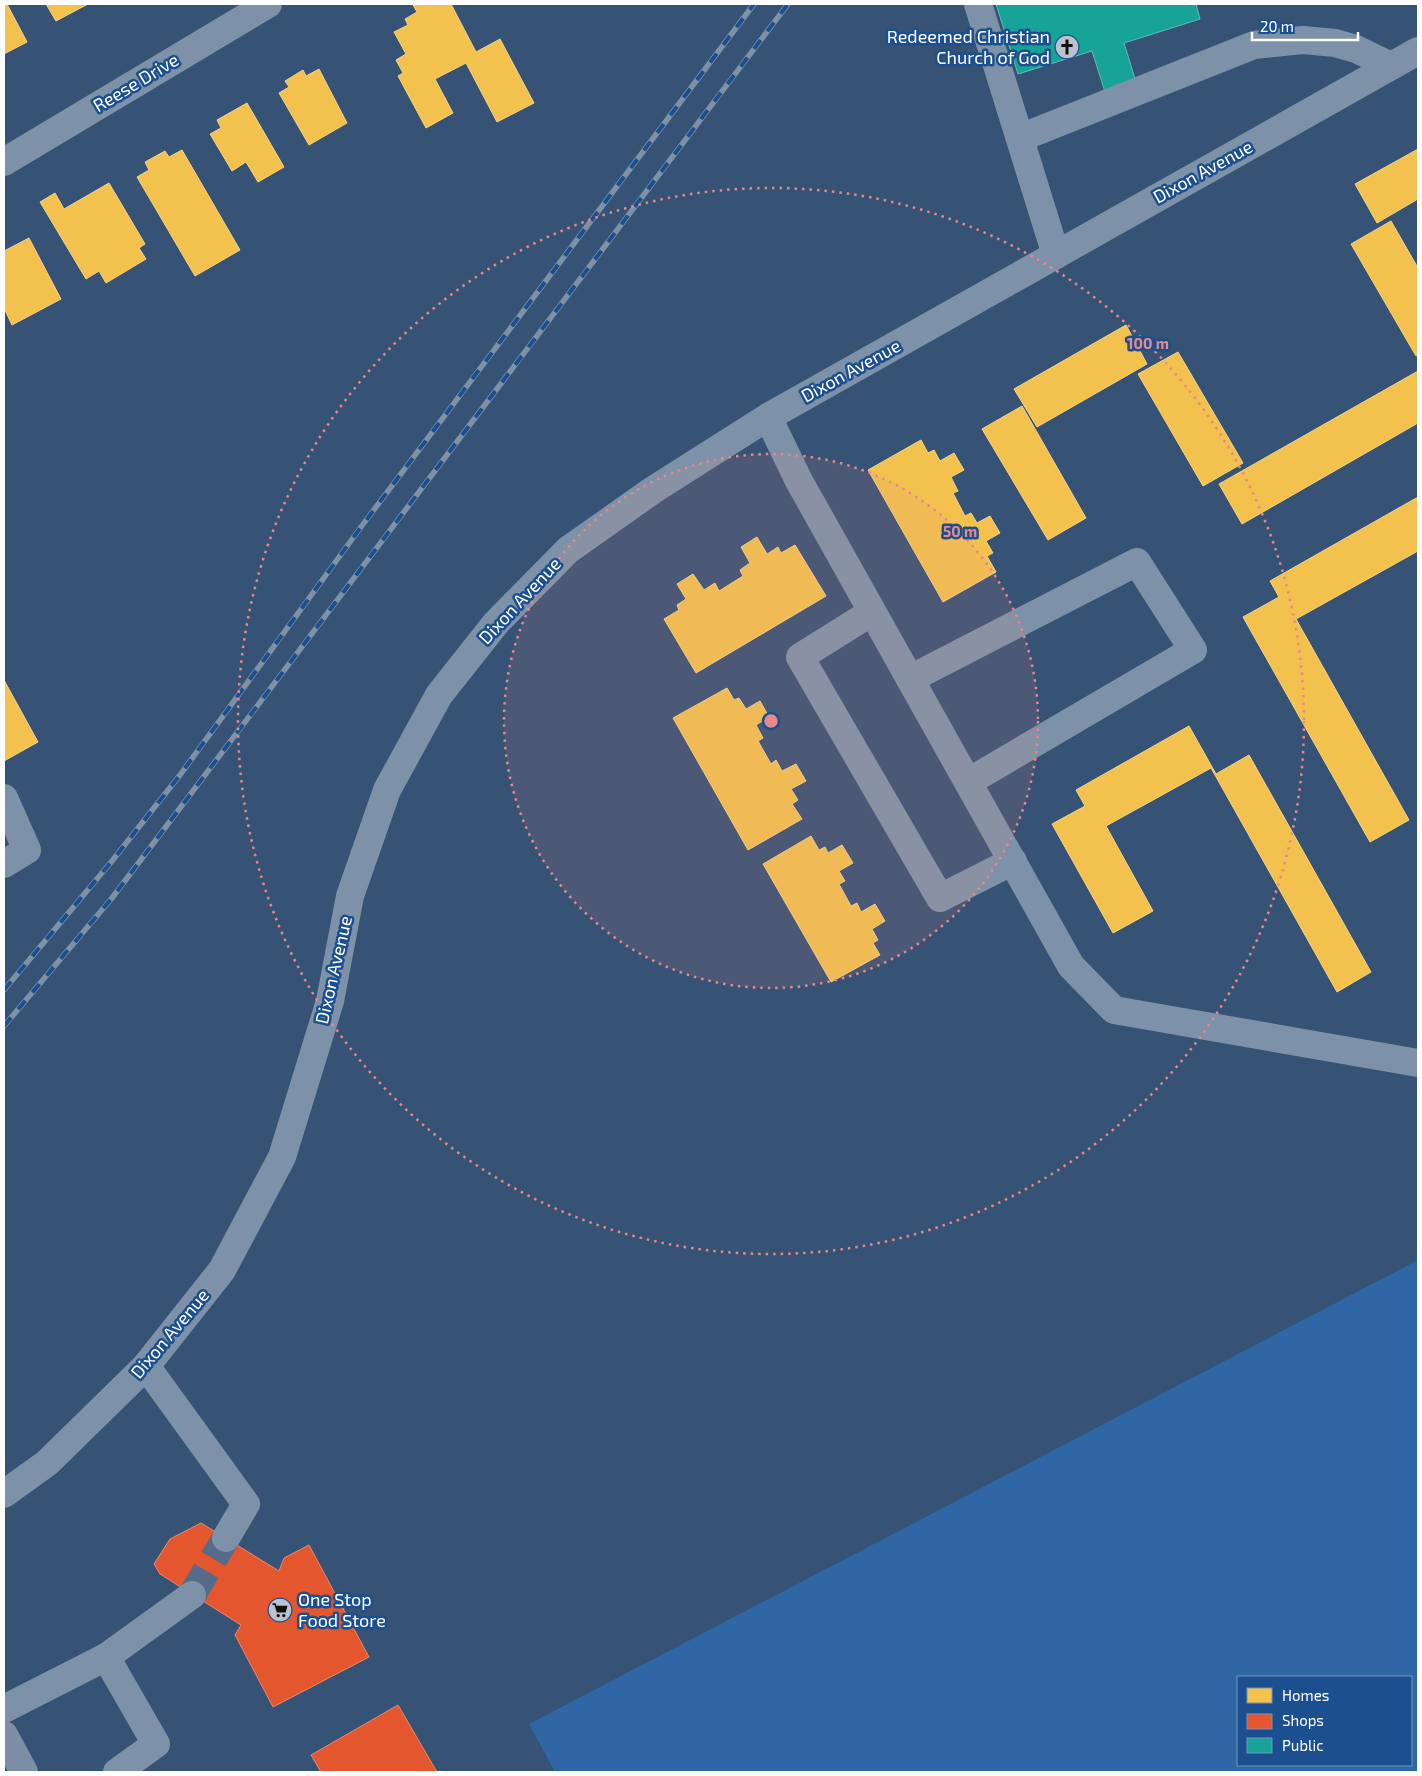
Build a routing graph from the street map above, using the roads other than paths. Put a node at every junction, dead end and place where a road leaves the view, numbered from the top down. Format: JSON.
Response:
{"nodes":[{"id":1,"x":268,"y":4,"type":"edge"},
{"id":2,"x":978,"y":4,"type":"edge"},
{"id":3,"x":1418,"y":51,"type":"edge"},
{"id":4,"x":1391,"y":66,"type":"junction"},
{"id":5,"x":1020,"y":138,"type":"junction"},
{"id":6,"x":4,"y":162,"type":"edge"},
{"id":7,"x":1056,"y":255,"type":"junction"},
{"id":8,"x":768,"y":417,"type":"junction"},
{"id":9,"x":872,"y":612,"type":"junction"},
{"id":10,"x":910,"y":680,"type":"junction"},
{"id":11,"x":968,"y":782,"type":"junction"},
{"id":12,"x":4,"y":798,"type":"edge"},
{"id":13,"x":1012,"y":861,"type":"junction"},
{"id":14,"x":4,"y":864,"type":"edge"},
{"id":15,"x":1418,"y":1063,"type":"edge"},
{"id":16,"x":146,"y":1366,"type":"junction"},
{"id":17,"x":4,"y":1494,"type":"edge"},
{"id":18,"x":226,"y":1538,"type":"tunnel mouth"},
{"id":19,"x":192,"y":1595,"type":"tunnel mouth"},
{"id":20,"x":106,"y":1657,"type":"junction"},
{"id":21,"x":4,"y":1709,"type":"edge"},
{"id":22,"x":4,"y":1735,"type":"edge"},
{"id":23,"x":24,"y":1772,"type":"edge"},
{"id":24,"x":117,"y":1772,"type":"edge"}],
"edges":[{"from":1,"to":6,"type":"street","name":"Reese Drive"},
{"from":2,"to":5,"type":"street"},
{"from":3,"to":4,"type":"street","name":"Dixon Avenue"},
{"from":4,"to":5,"type":"street"},
{"from":4,"to":7,"type":"street","name":"Dixon Avenue"},
{"from":5,"to":7,"type":"street"},
{"from":7,"to":8,"type":"street","name":"Dixon Avenue"},
{"from":8,"to":9,"type":"street"},
{"from":8,"to":16,"type":"street","name":"Dixon Avenue"},
{"from":9,"to":10,"type":"street"},
{"from":9,"to":13,"type":"street"},
{"from":10,"to":11,"type":"street"},
{"from":10,"to":11,"type":"street"},
{"from":11,"to":13,"type":"street"},
{"from":12,"to":14,"type":"street"},
{"from":13,"to":15,"type":"street"},
{"from":16,"to":17,"type":"street","name":"Dixon Avenue"},
{"from":16,"to":18,"type":"street"},
{"from":19,"to":20,"type":"street"},
{"from":20,"to":21,"type":"street"},
{"from":20,"to":24,"type":"street"},
{"from":22,"to":23,"type":"main road"}]}
